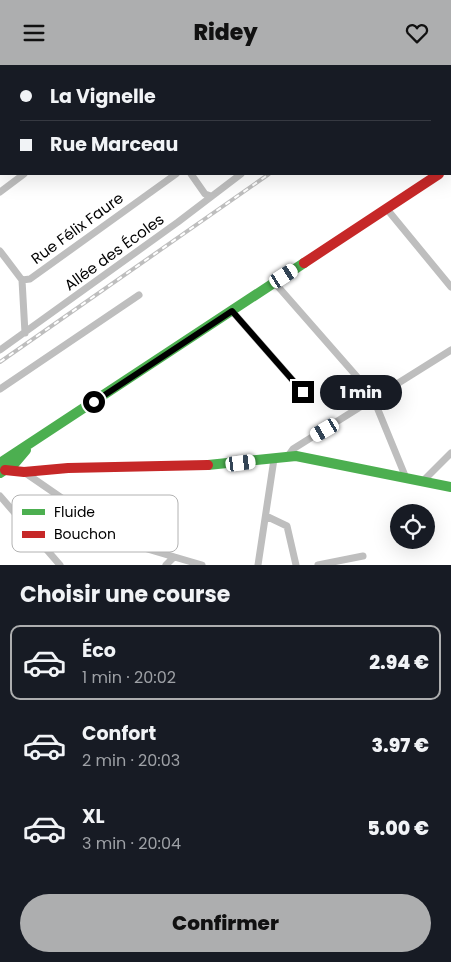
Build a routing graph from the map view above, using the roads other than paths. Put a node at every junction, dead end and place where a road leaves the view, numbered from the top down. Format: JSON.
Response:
{"nodes":[{"id":1,"x":23,"y":175,"type":"edge"},
{"id":2,"x":175,"y":175,"type":"edge"},
{"id":3,"x":192,"y":175,"type":"edge"},
{"id":4,"x":240,"y":175,"type":"edge"},
{"id":5,"x":437,"y":175,"type":"edge"},
{"id":6,"x":0,"y":192,"type":"edge"},
{"id":7,"x":212,"y":196,"type":"junction"},
{"id":8,"x":386,"y":208,"type":"junction"},
{"id":9,"x":0,"y":251,"type":"edge"},
{"id":10,"x":22,"y":280,"type":"junction"},
{"id":11,"x":274,"y":282,"type":"junction"},
{"id":12,"x":451,"y":287,"type":"edge"},
{"id":13,"x":139,"y":295,"type":"dead end"},
{"id":14,"x":232,"y":311,"type":"junction"},
{"id":15,"x":26,"y":333,"type":"junction"},
{"id":16,"x":0,"y":350,"type":"edge"},
{"id":17,"x":451,"y":351,"type":"edge"},
{"id":18,"x":0,"y":389,"type":"edge"},
{"id":19,"x":303,"y":392,"type":"dead end"},
{"id":20,"x":374,"y":400,"type":"junction"},
{"id":21,"x":451,"y":453,"type":"edge"},
{"id":22,"x":288,"y":457,"type":"junction"},
{"id":23,"x":274,"y":459,"type":"junction"},
{"id":24,"x":13,"y":466,"type":"edge"},
{"id":25,"x":406,"y":478,"type":"junction"},
{"id":26,"x":423,"y":481,"type":"junction"},
{"id":27,"x":451,"y":487,"type":"edge"},
{"id":28,"x":56,"y":495,"type":"edge"},
{"id":29,"x":0,"y":496,"type":"edge"},
{"id":30,"x":12,"y":510,"type":"edge"},
{"id":31,"x":266,"y":516,"type":"junction"},
{"id":32,"x":49,"y":552,"type":"edge"},
{"id":33,"x":157,"y":552,"type":"edge"},
{"id":34,"x":364,"y":556,"type":"dead end"},
{"id":35,"x":174,"y":557,"type":"junction"},
{"id":36,"x":60,"y":565,"type":"edge"},
{"id":37,"x":166,"y":565,"type":"edge"},
{"id":38,"x":202,"y":565,"type":"edge"},
{"id":39,"x":258,"y":565,"type":"edge"},
{"id":40,"x":296,"y":565,"type":"edge"},
{"id":41,"x":318,"y":565,"type":"edge"}],
"edges":[{"from":1,"to":6,"type":"street"},
{"from":2,"to":10,"type":"street","name":"Rue Félix Faure"},
{"from":3,"to":7,"type":"street"},
{"from":4,"to":7,"type":"street","name":"Allée des Écoles"},
{"from":5,"to":8,"type":"main road"},
{"from":7,"to":15,"type":"street","name":"Allée des Écoles"},
{"from":8,"to":11,"type":"main road"},
{"from":8,"to":12,"type":"street"},
{"from":9,"to":10,"type":"street","name":"Rue Félix Faure"},
{"from":10,"to":15,"type":"street"},
{"from":11,"to":14,"type":"main road"},
{"from":11,"to":20,"type":"street"},
{"from":13,"to":18,"type":"street"},
{"from":14,"to":19,"type":"street"},
{"from":14,"to":24,"type":"main road"},
{"from":15,"to":16,"type":"street","name":"Allée des Écoles"},
{"from":17,"to":20,"type":"street"},
{"from":20,"to":22,"type":"street"},
{"from":20,"to":25,"type":"street"},
{"from":21,"to":26,"type":"street"},
{"from":22,"to":23,"type":"main road"},
{"from":22,"to":25,"type":"main road"},
{"from":23,"to":24,"type":"main road"},
{"from":23,"to":31,"type":"street"},
{"from":24,"to":28,"type":"street"},
{"from":25,"to":26,"type":"main road"},
{"from":26,"to":27,"type":"main road"},
{"from":29,"to":30,"type":"street"},
{"from":31,"to":39,"type":"street"},
{"from":31,"to":40,"type":"street"},
{"from":32,"to":36,"type":"street"},
{"from":33,"to":35,"type":"street"},
{"from":34,"to":41,"type":"street"},
{"from":35,"to":37,"type":"street"},
{"from":35,"to":38,"type":"street"}]}
